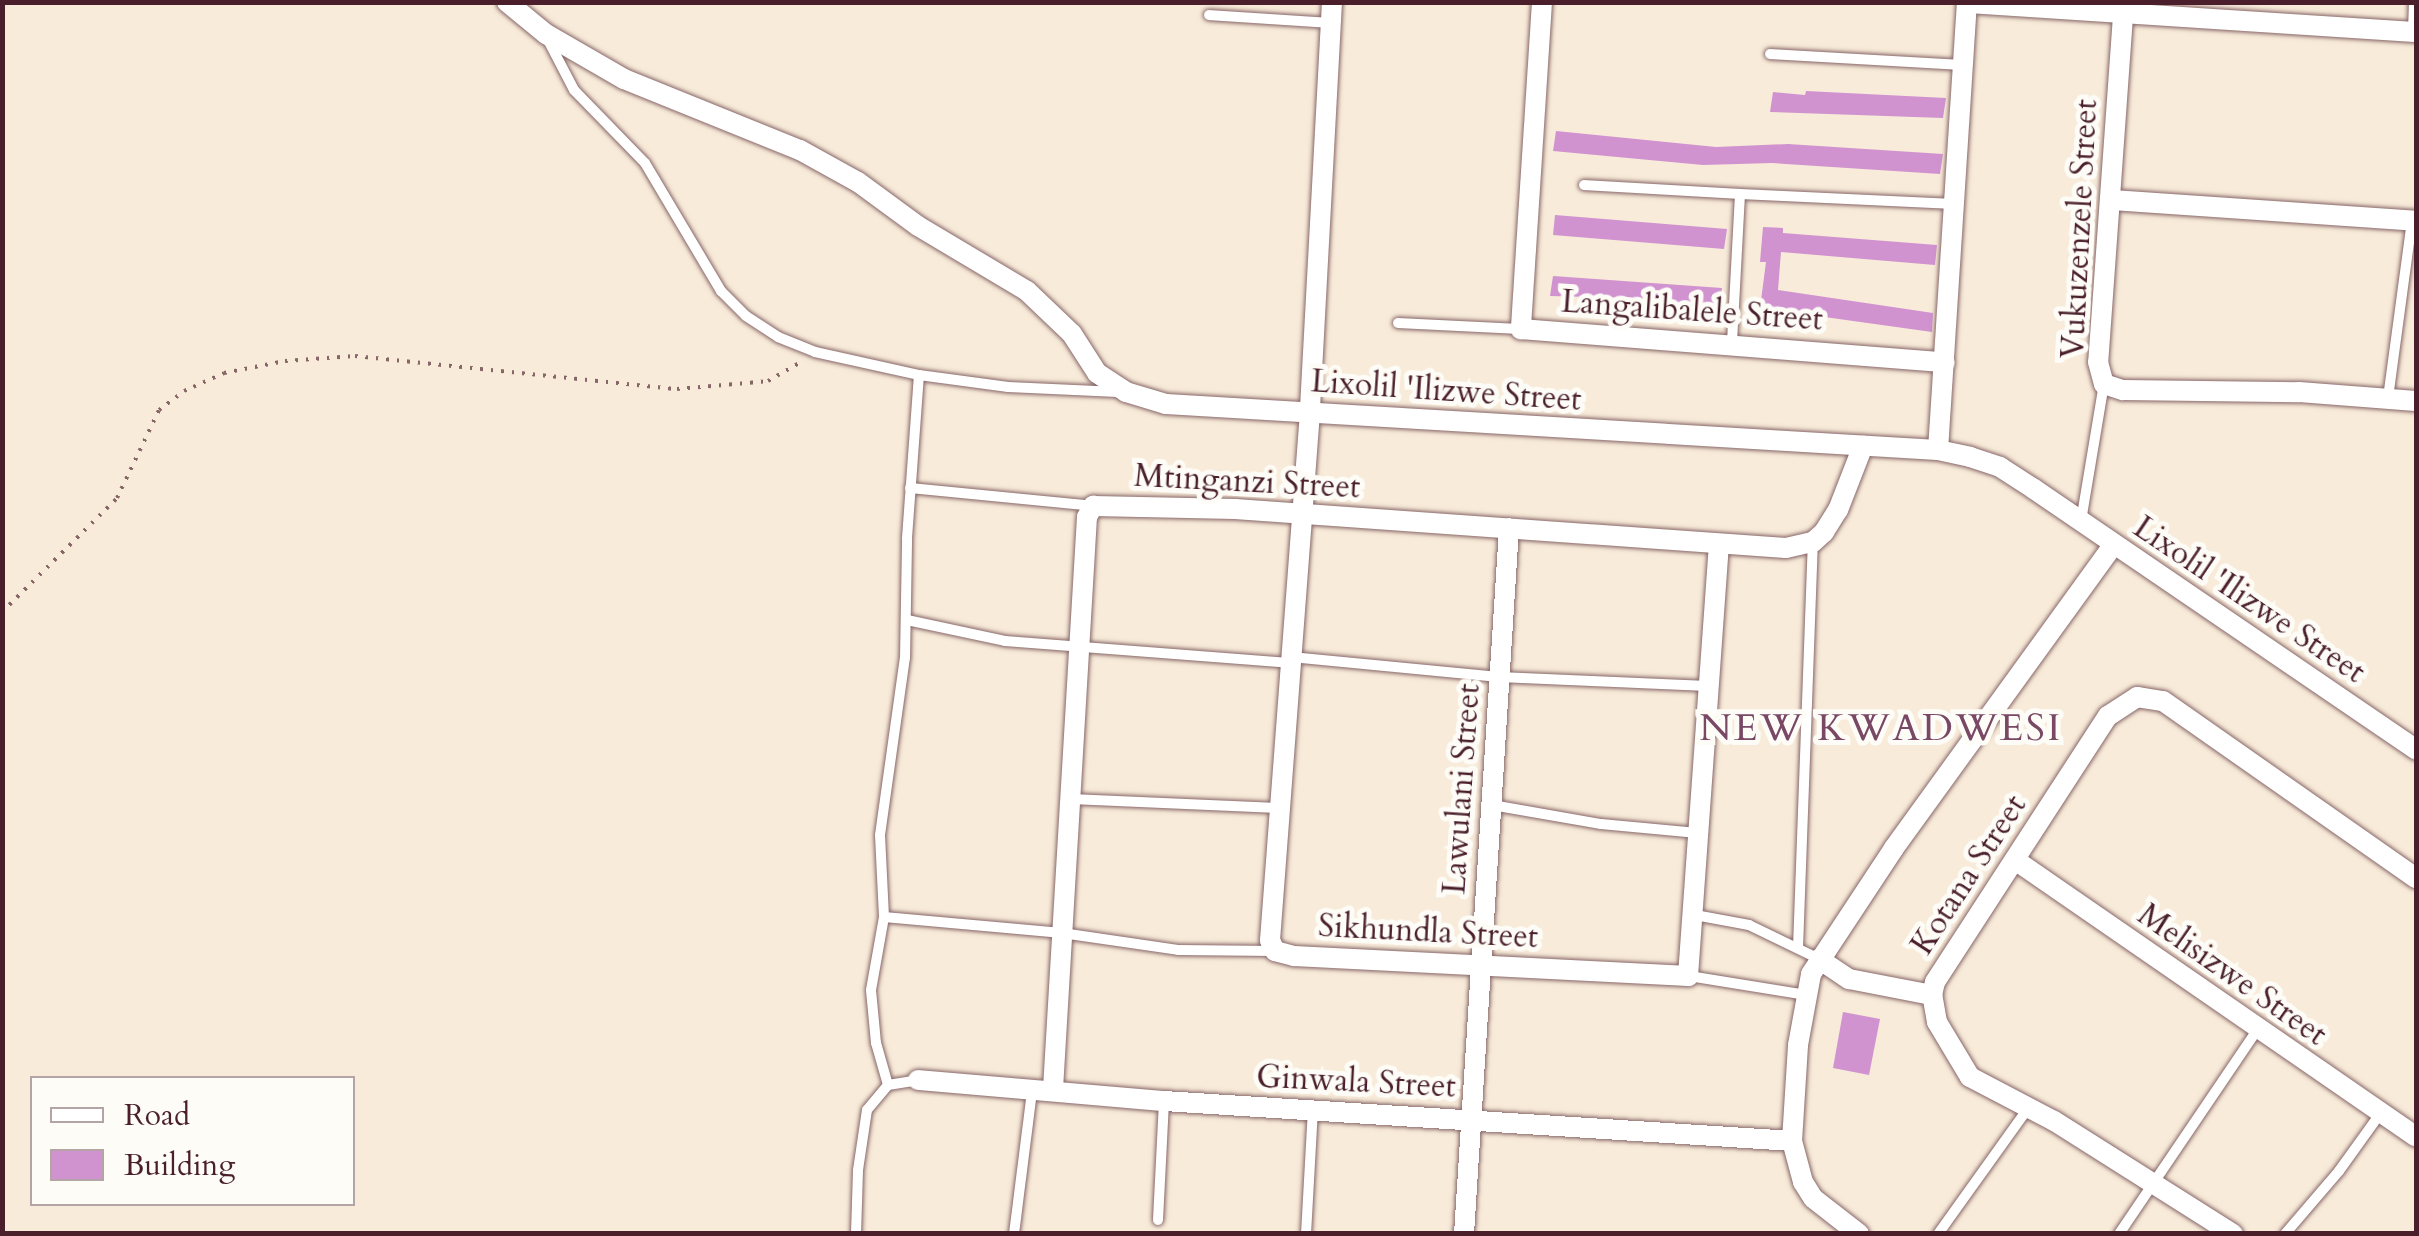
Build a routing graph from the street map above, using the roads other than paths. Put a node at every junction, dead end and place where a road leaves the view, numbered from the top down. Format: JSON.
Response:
{"nodes":[{"id":1,"x":506,"y":2,"type":"edge"},
{"id":2,"x":1542,"y":2,"type":"edge"},
{"id":3,"x":2414,"y":2,"type":"edge"},
{"id":4,"x":1967,"y":3,"type":"edge"},
{"id":5,"x":2123,"y":8,"type":"edge"},
{"id":6,"x":2268,"y":12,"type":"edge"},
{"id":7,"x":1332,"y":13,"type":"edge"},
{"id":8,"x":1209,"y":15,"type":"dead end"},
{"id":9,"x":2415,"y":32,"type":"edge"},
{"id":10,"x":546,"y":34,"type":"junction"},
{"id":11,"x":1770,"y":54,"type":"dead end"},
{"id":12,"x":1962,"y":66,"type":"junction"},
{"id":13,"x":1584,"y":185,"type":"dead end"},
{"id":14,"x":1740,"y":194,"type":"junction"},
{"id":15,"x":2111,"y":200,"type":"junction"},
{"id":16,"x":1954,"y":204,"type":"junction"},
{"id":17,"x":2414,"y":221,"type":"edge"},
{"id":18,"x":1398,"y":324,"type":"dead end"},
{"id":19,"x":1521,"y":330,"type":"junction"},
{"id":20,"x":1732,"y":342,"type":"junction"},
{"id":21,"x":1945,"y":362,"type":"junction"},
{"id":22,"x":918,"y":375,"type":"junction"},
{"id":23,"x":2104,"y":384,"type":"junction"},
{"id":24,"x":1126,"y":392,"type":"junction"},
{"id":25,"x":2388,"y":398,"type":"junction"},
{"id":26,"x":2416,"y":400,"type":"edge"},
{"id":27,"x":1310,"y":412,"type":"junction"},
{"id":28,"x":1863,"y":446,"type":"junction"},
{"id":29,"x":1938,"y":450,"type":"junction"},
{"id":30,"x":910,"y":488,"type":"junction"},
{"id":31,"x":1093,"y":506,"type":"junction"},
{"id":32,"x":1300,"y":514,"type":"junction"},
{"id":33,"x":2080,"y":522,"type":"junction"},
{"id":34,"x":1509,"y":528,"type":"junction"},
{"id":35,"x":1813,"y":542,"type":"junction"},
{"id":36,"x":1720,"y":544,"type":"junction"},
{"id":37,"x":2114,"y":544,"type":"junction"},
{"id":38,"x":908,"y":620,"type":"junction"},
{"id":39,"x":1078,"y":648,"type":"junction"},
{"id":40,"x":1290,"y":660,"type":"junction"},
{"id":41,"x":1500,"y":677,"type":"junction"},
{"id":42,"x":1710,"y":686,"type":"junction"},
{"id":43,"x":2416,"y":750,"type":"edge"},
{"id":44,"x":1070,"y":799,"type":"junction"},
{"id":45,"x":1491,"y":805,"type":"junction"},
{"id":46,"x":1279,"y":808,"type":"junction"},
{"id":47,"x":1700,"y":834,"type":"junction"},
{"id":48,"x":2015,"y":860,"type":"junction"},
{"id":49,"x":2416,"y":878,"type":"edge"},
{"id":50,"x":1695,"y":915,"type":"junction"},
{"id":51,"x":884,"y":917,"type":"junction"},
{"id":52,"x":1062,"y":932,"type":"junction"},
{"id":53,"x":1798,"y":948,"type":"junction"},
{"id":54,"x":1275,"y":951,"type":"junction"},
{"id":55,"x":1818,"y":958,"type":"junction"},
{"id":56,"x":1480,"y":962,"type":"junction"},
{"id":57,"x":1688,"y":976,"type":"junction"},
{"id":58,"x":1806,"y":994,"type":"junction"},
{"id":59,"x":1932,"y":995,"type":"junction"},
{"id":60,"x":2258,"y":1029,"type":"junction"},
{"id":61,"x":918,"y":1080,"type":"joint"},
{"id":62,"x":888,"y":1085,"type":"junction"},
{"id":63,"x":1043,"y":1088,"type":"junction"},
{"id":64,"x":1164,"y":1100,"type":"junction"},
{"id":65,"x":2029,"y":1106,"type":"junction"},
{"id":66,"x":1313,"y":1110,"type":"junction"},
{"id":67,"x":2380,"y":1114,"type":"junction"},
{"id":68,"x":1470,"y":1118,"type":"junction"},
{"id":69,"x":2416,"y":1137,"type":"edge"},
{"id":70,"x":1792,"y":1141,"type":"junction"},
{"id":71,"x":2153,"y":1184,"type":"junction"},
{"id":72,"x":1158,"y":1220,"type":"dead end"},
{"id":73,"x":856,"y":1234,"type":"edge"},
{"id":74,"x":1014,"y":1234,"type":"edge"},
{"id":75,"x":1306,"y":1234,"type":"edge"},
{"id":76,"x":1464,"y":1234,"type":"edge"},
{"id":77,"x":1859,"y":1234,"type":"edge"},
{"id":78,"x":1938,"y":1234,"type":"edge"},
{"id":79,"x":2119,"y":1234,"type":"edge"},
{"id":80,"x":2233,"y":1234,"type":"edge"},
{"id":81,"x":2285,"y":1234,"type":"edge"}],
"edges":[{"from":1,"to":10,"type":"street","name":"Lixolil 'Ilizwe Street"},
{"from":2,"to":19,"type":"street","name":"Langalibalele Street"},
{"from":3,"to":9,"type":"lane"},
{"from":4,"to":5,"type":"street"},
{"from":4,"to":12,"type":"street"},
{"from":5,"to":6,"type":"street"},
{"from":5,"to":15,"type":"street","name":"Vukuzenzele Street"},
{"from":6,"to":9,"type":"street"},
{"from":7,"to":8,"type":"lane"},
{"from":7,"to":27,"type":"street","name":"Sikhundla Street"},
{"from":10,"to":22,"type":"lane"},
{"from":10,"to":24,"type":"street","name":"Lixolil 'Ilizwe Street"},
{"from":11,"to":12,"type":"lane"},
{"from":12,"to":16,"type":"street"},
{"from":13,"to":14,"type":"lane"},
{"from":14,"to":16,"type":"lane"},
{"from":14,"to":20,"type":"lane"},
{"from":15,"to":17,"type":"street"},
{"from":15,"to":23,"type":"street","name":"Vukuzenzele Street"},
{"from":16,"to":21,"type":"street"},
{"from":17,"to":25,"type":"lane"},
{"from":18,"to":19,"type":"lane"},
{"from":19,"to":20,"type":"street","name":"Langalibalele Street"},
{"from":20,"to":21,"type":"street","name":"Langalibalele Street"},
{"from":21,"to":29,"type":"street"},
{"from":22,"to":24,"type":"lane"},
{"from":22,"to":30,"type":"lane"},
{"from":23,"to":25,"type":"street","name":"Vukuzenzele Street"},
{"from":23,"to":33,"type":"lane"},
{"from":24,"to":27,"type":"street","name":"Lixolil 'Ilizwe Street"},
{"from":25,"to":26,"type":"street","name":"Vukuzenzele Street"},
{"from":27,"to":28,"type":"street","name":"Lixolil 'Ilizwe Street"},
{"from":27,"to":32,"type":"street","name":"Sikhundla Street"},
{"from":28,"to":29,"type":"street","name":"Lixolil 'Ilizwe Street"},
{"from":28,"to":35,"type":"street"},
{"from":29,"to":33,"type":"street","name":"Lixolil 'Ilizwe Street"},
{"from":30,"to":31,"type":"lane"},
{"from":30,"to":38,"type":"lane"},
{"from":31,"to":32,"type":"street","name":"Mtinganzi Street"},
{"from":31,"to":39,"type":"street","name":"Mtinganzi Street"},
{"from":32,"to":34,"type":"street","name":"Mtinganzi Street"},
{"from":32,"to":40,"type":"street","name":"Sikhundla Street"},
{"from":33,"to":37,"type":"street","name":"Lixolil 'Ilizwe Street"},
{"from":34,"to":36,"type":"street","name":"Mtinganzi Street"},
{"from":34,"to":41,"type":"street","name":"Lawulani Street"},
{"from":35,"to":36,"type":"street","name":"Mtinganzi Street"},
{"from":35,"to":53,"type":"lane"},
{"from":36,"to":42,"type":"street"},
{"from":37,"to":43,"type":"street","name":"Lixolil 'Ilizwe Street"},
{"from":37,"to":55,"type":"street"},
{"from":38,"to":39,"type":"lane"},
{"from":38,"to":51,"type":"lane"},
{"from":39,"to":40,"type":"lane"},
{"from":39,"to":44,"type":"street","name":"Mtinganzi Street"},
{"from":40,"to":41,"type":"lane"},
{"from":40,"to":46,"type":"street","name":"Sikhundla Street"},
{"from":41,"to":42,"type":"lane"},
{"from":41,"to":45,"type":"street","name":"Lawulani Street"},
{"from":42,"to":47,"type":"street"},
{"from":44,"to":46,"type":"lane"},
{"from":44,"to":52,"type":"street","name":"Mtinganzi Street"},
{"from":45,"to":47,"type":"lane"},
{"from":45,"to":56,"type":"street","name":"Lawulani Street"},
{"from":46,"to":54,"type":"street","name":"Sikhundla Street"},
{"from":47,"to":50,"type":"street"},
{"from":48,"to":49,"type":"street","name":"Kotana Street"},
{"from":48,"to":59,"type":"street","name":"Kotana Street"},
{"from":48,"to":60,"type":"street","name":"Melisizwe Street"},
{"from":50,"to":53,"type":"lane"},
{"from":50,"to":57,"type":"street"},
{"from":51,"to":52,"type":"lane"},
{"from":51,"to":62,"type":"lane"},
{"from":52,"to":54,"type":"lane"},
{"from":52,"to":63,"type":"street","name":"Mtinganzi Street"},
{"from":53,"to":55,"type":"lane"},
{"from":54,"to":56,"type":"street","name":"Sikhundla Street"},
{"from":55,"to":58,"type":"street"},
{"from":55,"to":59,"type":"street"},
{"from":56,"to":57,"type":"street","name":"Sikhundla Street"},
{"from":56,"to":68,"type":"street","name":"Lawulani Street"},
{"from":57,"to":58,"type":"lane"},
{"from":58,"to":70,"type":"street"},
{"from":59,"to":65,"type":"street","name":"Kotana Street"},
{"from":60,"to":67,"type":"street","name":"Melisizwe Street"},
{"from":60,"to":71,"type":"lane"},
{"from":61,"to":62,"type":"lane"},
{"from":61,"to":63,"type":"street","name":"Ginwala Street"},
{"from":62,"to":73,"type":"lane"},
{"from":63,"to":64,"type":"street","name":"Ginwala Street"},
{"from":63,"to":74,"type":"lane"},
{"from":64,"to":66,"type":"street","name":"Ginwala Street"},
{"from":64,"to":72,"type":"lane"},
{"from":65,"to":71,"type":"street","name":"Kotana Street"},
{"from":65,"to":78,"type":"lane"},
{"from":66,"to":68,"type":"street","name":"Ginwala Street"},
{"from":66,"to":75,"type":"lane"},
{"from":67,"to":69,"type":"street","name":"Melisizwe Street"},
{"from":67,"to":81,"type":"lane"},
{"from":68,"to":70,"type":"street","name":"Ginwala Street"},
{"from":68,"to":76,"type":"street","name":"Lawulani Street"},
{"from":70,"to":77,"type":"street"},
{"from":71,"to":79,"type":"lane"},
{"from":71,"to":80,"type":"street","name":"Kotana Street"}]}
